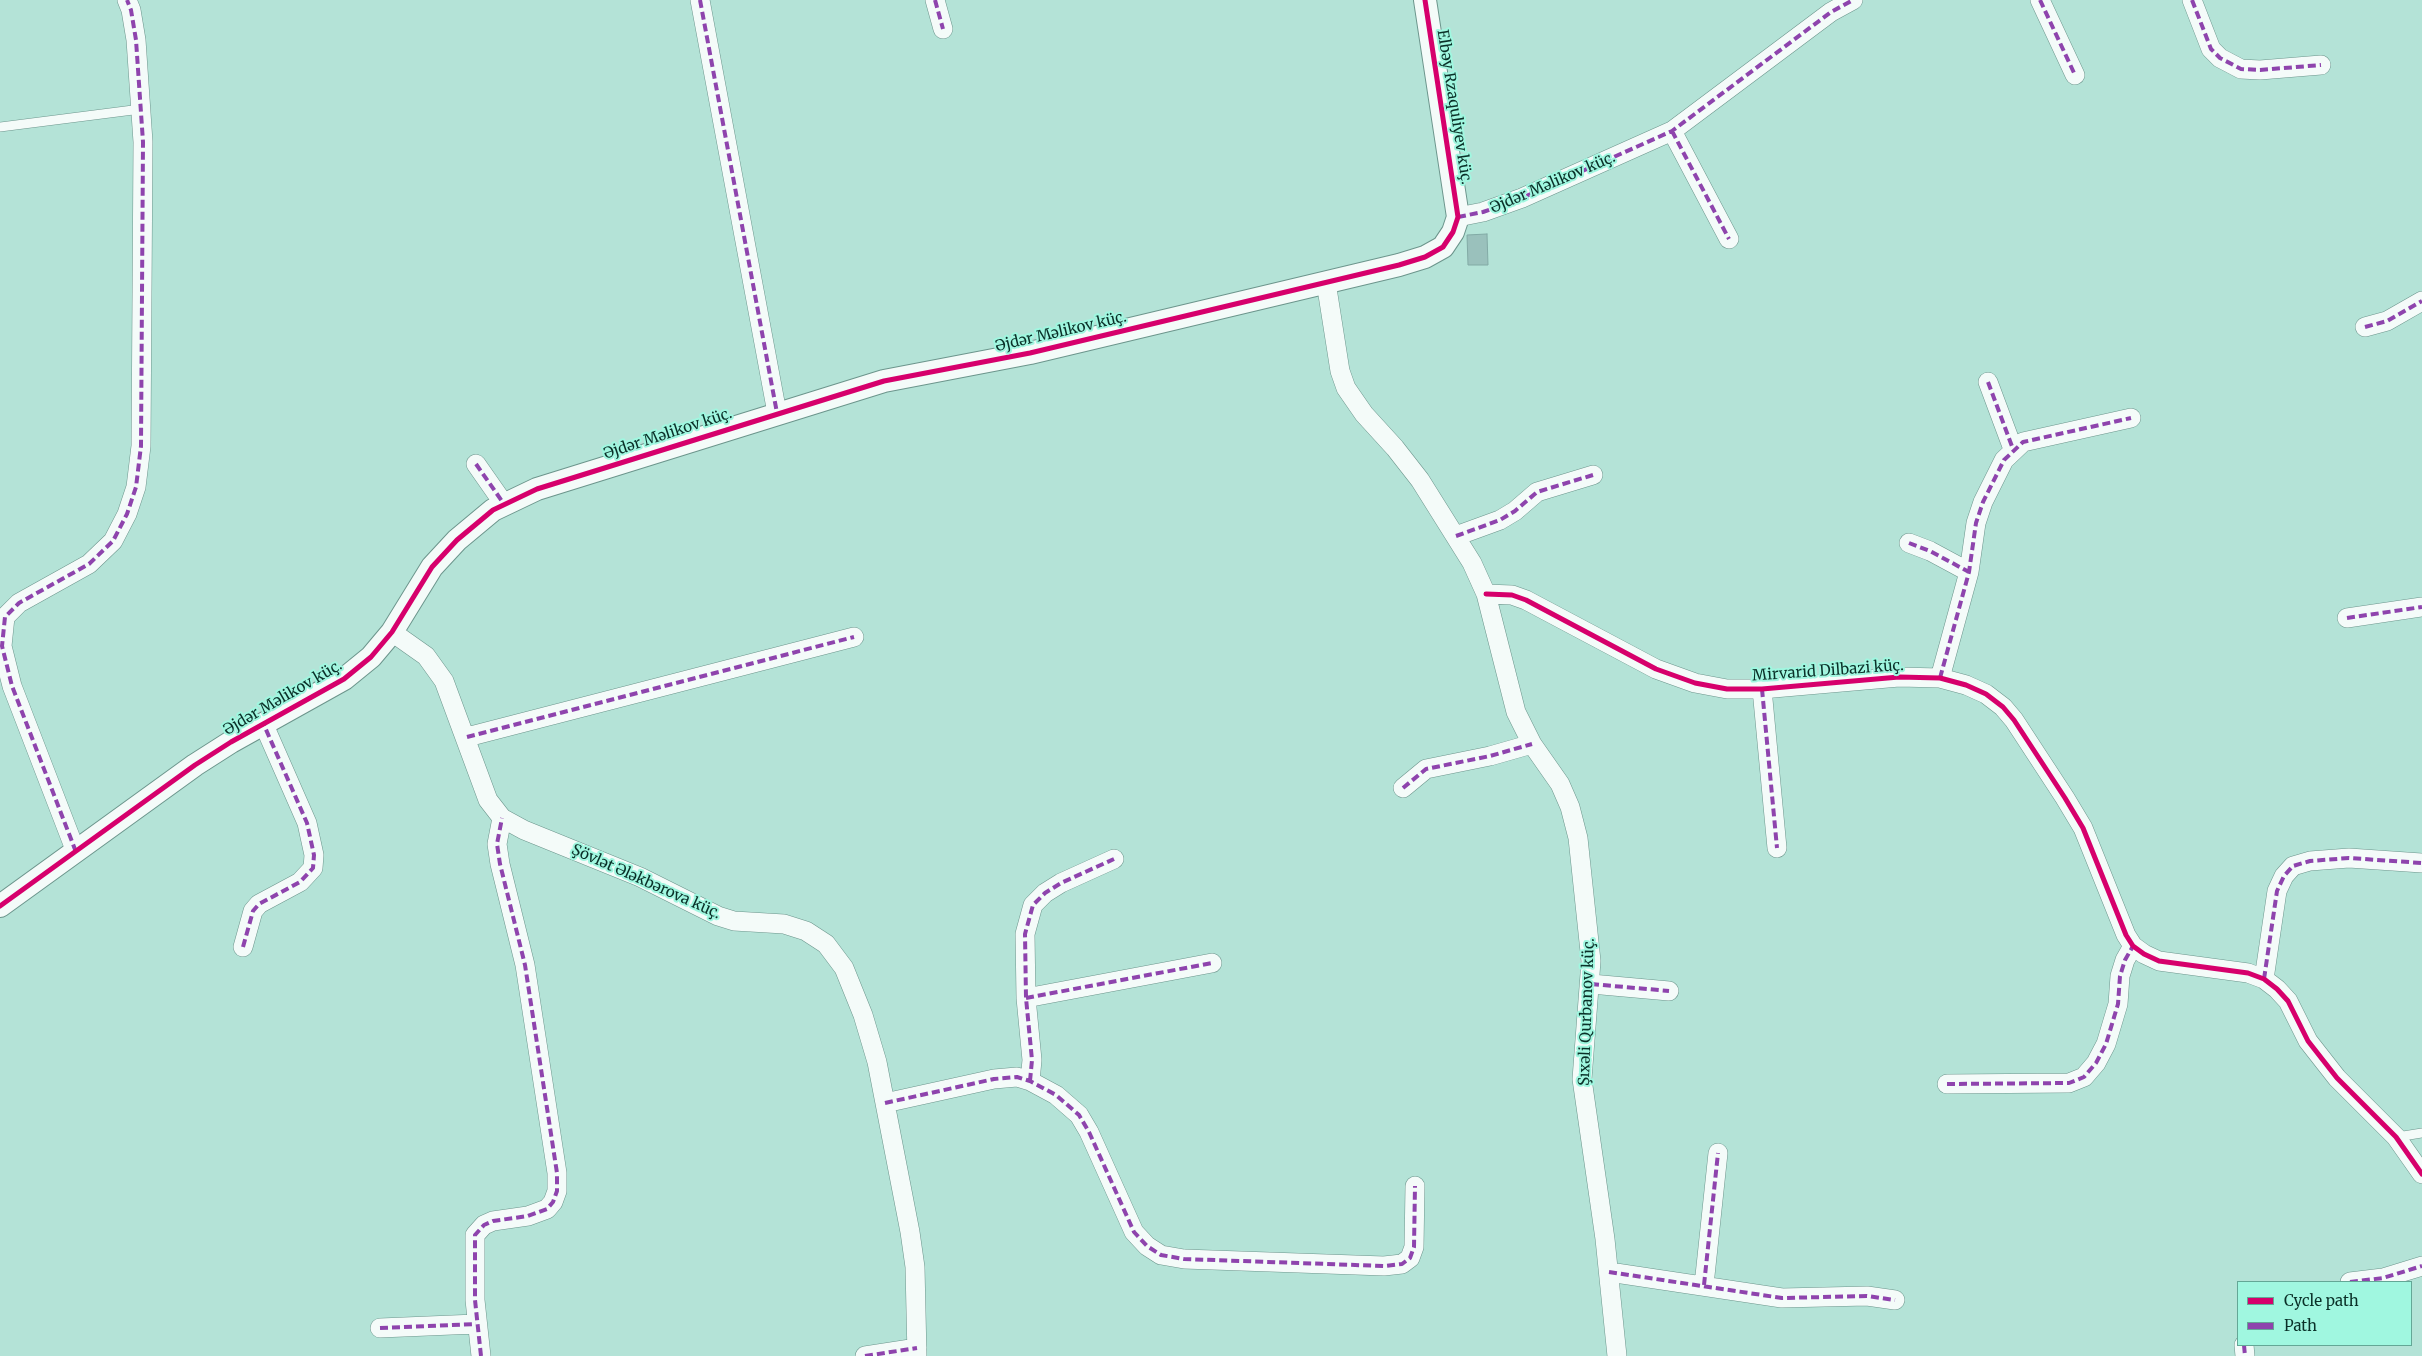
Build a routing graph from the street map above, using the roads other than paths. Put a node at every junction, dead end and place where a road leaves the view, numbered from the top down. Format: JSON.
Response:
{"nodes":[{"id":1,"x":127,"y":0,"type":"edge"},
{"id":2,"x":700,"y":0,"type":"edge"},
{"id":3,"x":935,"y":0,"type":"edge"},
{"id":4,"x":1426,"y":0,"type":"edge"},
{"id":5,"x":1853,"y":0,"type":"edge"},
{"id":6,"x":2040,"y":0,"type":"edge"},
{"id":7,"x":2192,"y":0,"type":"edge"},
{"id":8,"x":943,"y":29,"type":"dead end"},
{"id":9,"x":2321,"y":65,"type":"dead end"},
{"id":10,"x":2074,"y":75,"type":"dead end"},
{"id":11,"x":141,"y":109,"type":"junction"},
{"id":12,"x":0,"y":127,"type":"edge"},
{"id":13,"x":1672,"y":131,"type":"junction"},
{"id":14,"x":1458,"y":217,"type":"junction"},
{"id":15,"x":1729,"y":239,"type":"dead end"},
{"id":16,"x":1326,"y":282,"type":"junction"},
{"id":17,"x":2422,"y":301,"type":"edge"},
{"id":18,"x":2365,"y":327,"type":"dead end"},
{"id":19,"x":1988,"y":382,"type":"dead end"},
{"id":20,"x":777,"y":413,"type":"junction"},
{"id":21,"x":2131,"y":418,"type":"dead end"},
{"id":22,"x":2013,"y":449,"type":"junction"},
{"id":23,"x":476,"y":464,"type":"dead end"},
{"id":24,"x":1593,"y":475,"type":"dead end"},
{"id":25,"x":504,"y":504,"type":"junction"},
{"id":26,"x":1456,"y":536,"type":"junction"},
{"id":27,"x":1909,"y":543,"type":"dead end"},
{"id":28,"x":1969,"y":572,"type":"junction"},
{"id":29,"x":1486,"y":594,"type":"junction"},
{"id":30,"x":2422,"y":607,"type":"edge"},
{"id":31,"x":3,"y":616,"type":"edge"},
{"id":32,"x":2348,"y":618,"type":"dead end"},
{"id":33,"x":392,"y":632,"type":"junction"},
{"id":34,"x":854,"y":637,"type":"dead end"},
{"id":35,"x":1940,"y":678,"type":"junction"},
{"id":36,"x":1762,"y":689,"type":"junction"},
{"id":37,"x":264,"y":725,"type":"junction"},
{"id":38,"x":467,"y":737,"type":"junction"},
{"id":39,"x":1532,"y":744,"type":"junction"},
{"id":40,"x":1403,"y":788,"type":"dead end"},
{"id":41,"x":502,"y":818,"type":"junction"},
{"id":42,"x":1777,"y":848,"type":"dead end"},
{"id":43,"x":76,"y":852,"type":"junction"},
{"id":44,"x":1114,"y":860,"type":"dead end"},
{"id":45,"x":2422,"y":863,"type":"edge"},
{"id":46,"x":0,"y":906,"type":"edge"},
{"id":47,"x":2133,"y":946,"type":"junction"},
{"id":48,"x":243,"y":947,"type":"dead end"},
{"id":49,"x":1212,"y":963,"type":"dead end"},
{"id":50,"x":2264,"y":979,"type":"junction"},
{"id":51,"x":1591,"y":984,"type":"junction"},
{"id":52,"x":1669,"y":991,"type":"dead end"},
{"id":53,"x":1026,"y":998,"type":"junction"},
{"id":54,"x":1030,"y":1081,"type":"junction"},
{"id":55,"x":1947,"y":1084,"type":"dead end"},
{"id":56,"x":885,"y":1103,"type":"junction"},
{"id":57,"x":2422,"y":1133,"type":"edge"},
{"id":58,"x":2396,"y":1137,"type":"junction"},
{"id":59,"x":1718,"y":1153,"type":"dead end"},
{"id":60,"x":2422,"y":1174,"type":"edge"},
{"id":61,"x":1415,"y":1186,"type":"dead end"},
{"id":62,"x":2422,"y":1266,"type":"edge"},
{"id":63,"x":1609,"y":1272,"type":"junction"},
{"id":64,"x":2358,"y":1281,"type":"edge"},
{"id":65,"x":1704,"y":1285,"type":"junction"},
{"id":66,"x":1895,"y":1300,"type":"dead end"},
{"id":67,"x":476,"y":1324,"type":"junction"},
{"id":68,"x":380,"y":1328,"type":"dead end"},
{"id":69,"x":917,"y":1352,"type":"edge"},
{"id":70,"x":481,"y":1356,"type":"edge"},
{"id":71,"x":865,"y":1356,"type":"edge"},
{"id":72,"x":1617,"y":1356,"type":"edge"}],
"edges":[{"from":1,"to":11,"type":"street"},
{"from":2,"to":20,"type":"street"},
{"from":3,"to":8,"type":"street"},
{"from":4,"to":14,"type":"street","name":"Elbəy Rzaquliyev küç."},
{"from":5,"to":13,"type":"street","name":"Əjdər Məlikov küç."},
{"from":6,"to":10,"type":"street"},
{"from":7,"to":9,"type":"street"},
{"from":11,"to":12,"type":"lane"},
{"from":11,"to":31,"type":"street"},
{"from":13,"to":14,"type":"street","name":"Əjdər Məlikov küç."},
{"from":13,"to":15,"type":"street"},
{"from":14,"to":16,"type":"street","name":"Əjdər Məlikov küç."},
{"from":16,"to":20,"type":"street","name":"Əjdər Məlikov küç."},
{"from":16,"to":26,"type":"street","name":"Şıxəli Qurbanov küç."},
{"from":17,"to":18,"type":"street"},
{"from":19,"to":22,"type":"street"},
{"from":20,"to":25,"type":"street","name":"Əjdər Məlikov küç."},
{"from":21,"to":22,"type":"street"},
{"from":22,"to":28,"type":"street"},
{"from":23,"to":25,"type":"street"},
{"from":24,"to":26,"type":"street"},
{"from":25,"to":33,"type":"street","name":"Əjdər Məlikov küç."},
{"from":26,"to":29,"type":"street","name":"Şıxəli Qurbanov küç."},
{"from":27,"to":28,"type":"street"},
{"from":28,"to":35,"type":"street"},
{"from":29,"to":36,"type":"street","name":"Mirvarid Dilbazi küç."},
{"from":29,"to":39,"type":"street","name":"Şıxəli Qurbanov küç."},
{"from":30,"to":32,"type":"street"},
{"from":31,"to":43,"type":"street"},
{"from":33,"to":37,"type":"street","name":"Əjdər Məlikov küç."},
{"from":33,"to":38,"type":"street","name":"Şövlət Ələkbərova küç."},
{"from":34,"to":38,"type":"street"},
{"from":35,"to":36,"type":"street","name":"Mirvarid Dilbazi küç."},
{"from":35,"to":47,"type":"street","name":"Mirvarid Dilbazi küç."},
{"from":36,"to":42,"type":"street"},
{"from":37,"to":43,"type":"street","name":"Əjdər Məlikov küç."},
{"from":37,"to":48,"type":"street"},
{"from":38,"to":41,"type":"street","name":"Şövlət Ələkbərova küç."},
{"from":39,"to":40,"type":"street"},
{"from":39,"to":51,"type":"street","name":"Şıxəli Qurbanov küç."},
{"from":41,"to":56,"type":"street","name":"Şövlət Ələkbərova küç."},
{"from":41,"to":67,"type":"street"},
{"from":43,"to":46,"type":"street","name":"Əjdər Məlikov küç."},
{"from":44,"to":53,"type":"street"},
{"from":45,"to":50,"type":"street"},
{"from":47,"to":50,"type":"street"},
{"from":47,"to":55,"type":"street"},
{"from":49,"to":53,"type":"street"},
{"from":50,"to":58,"type":"street"},
{"from":51,"to":52,"type":"street"},
{"from":51,"to":63,"type":"street","name":"Şıxəli Qurbanov küç."},
{"from":53,"to":54,"type":"street"},
{"from":54,"to":56,"type":"street"},
{"from":54,"to":61,"type":"street"},
{"from":56,"to":69,"type":"street","name":"Şövlət Ələkbərova küç."},
{"from":57,"to":58,"type":"lane"},
{"from":58,"to":60,"type":"street"},
{"from":59,"to":65,"type":"street"},
{"from":62,"to":64,"type":"street"},
{"from":63,"to":65,"type":"street"},
{"from":63,"to":72,"type":"street","name":"Şıxəli Qurbanov küç."},
{"from":65,"to":66,"type":"street"},
{"from":67,"to":68,"type":"street"},
{"from":67,"to":70,"type":"street"},
{"from":69,"to":71,"type":"street"}]}
